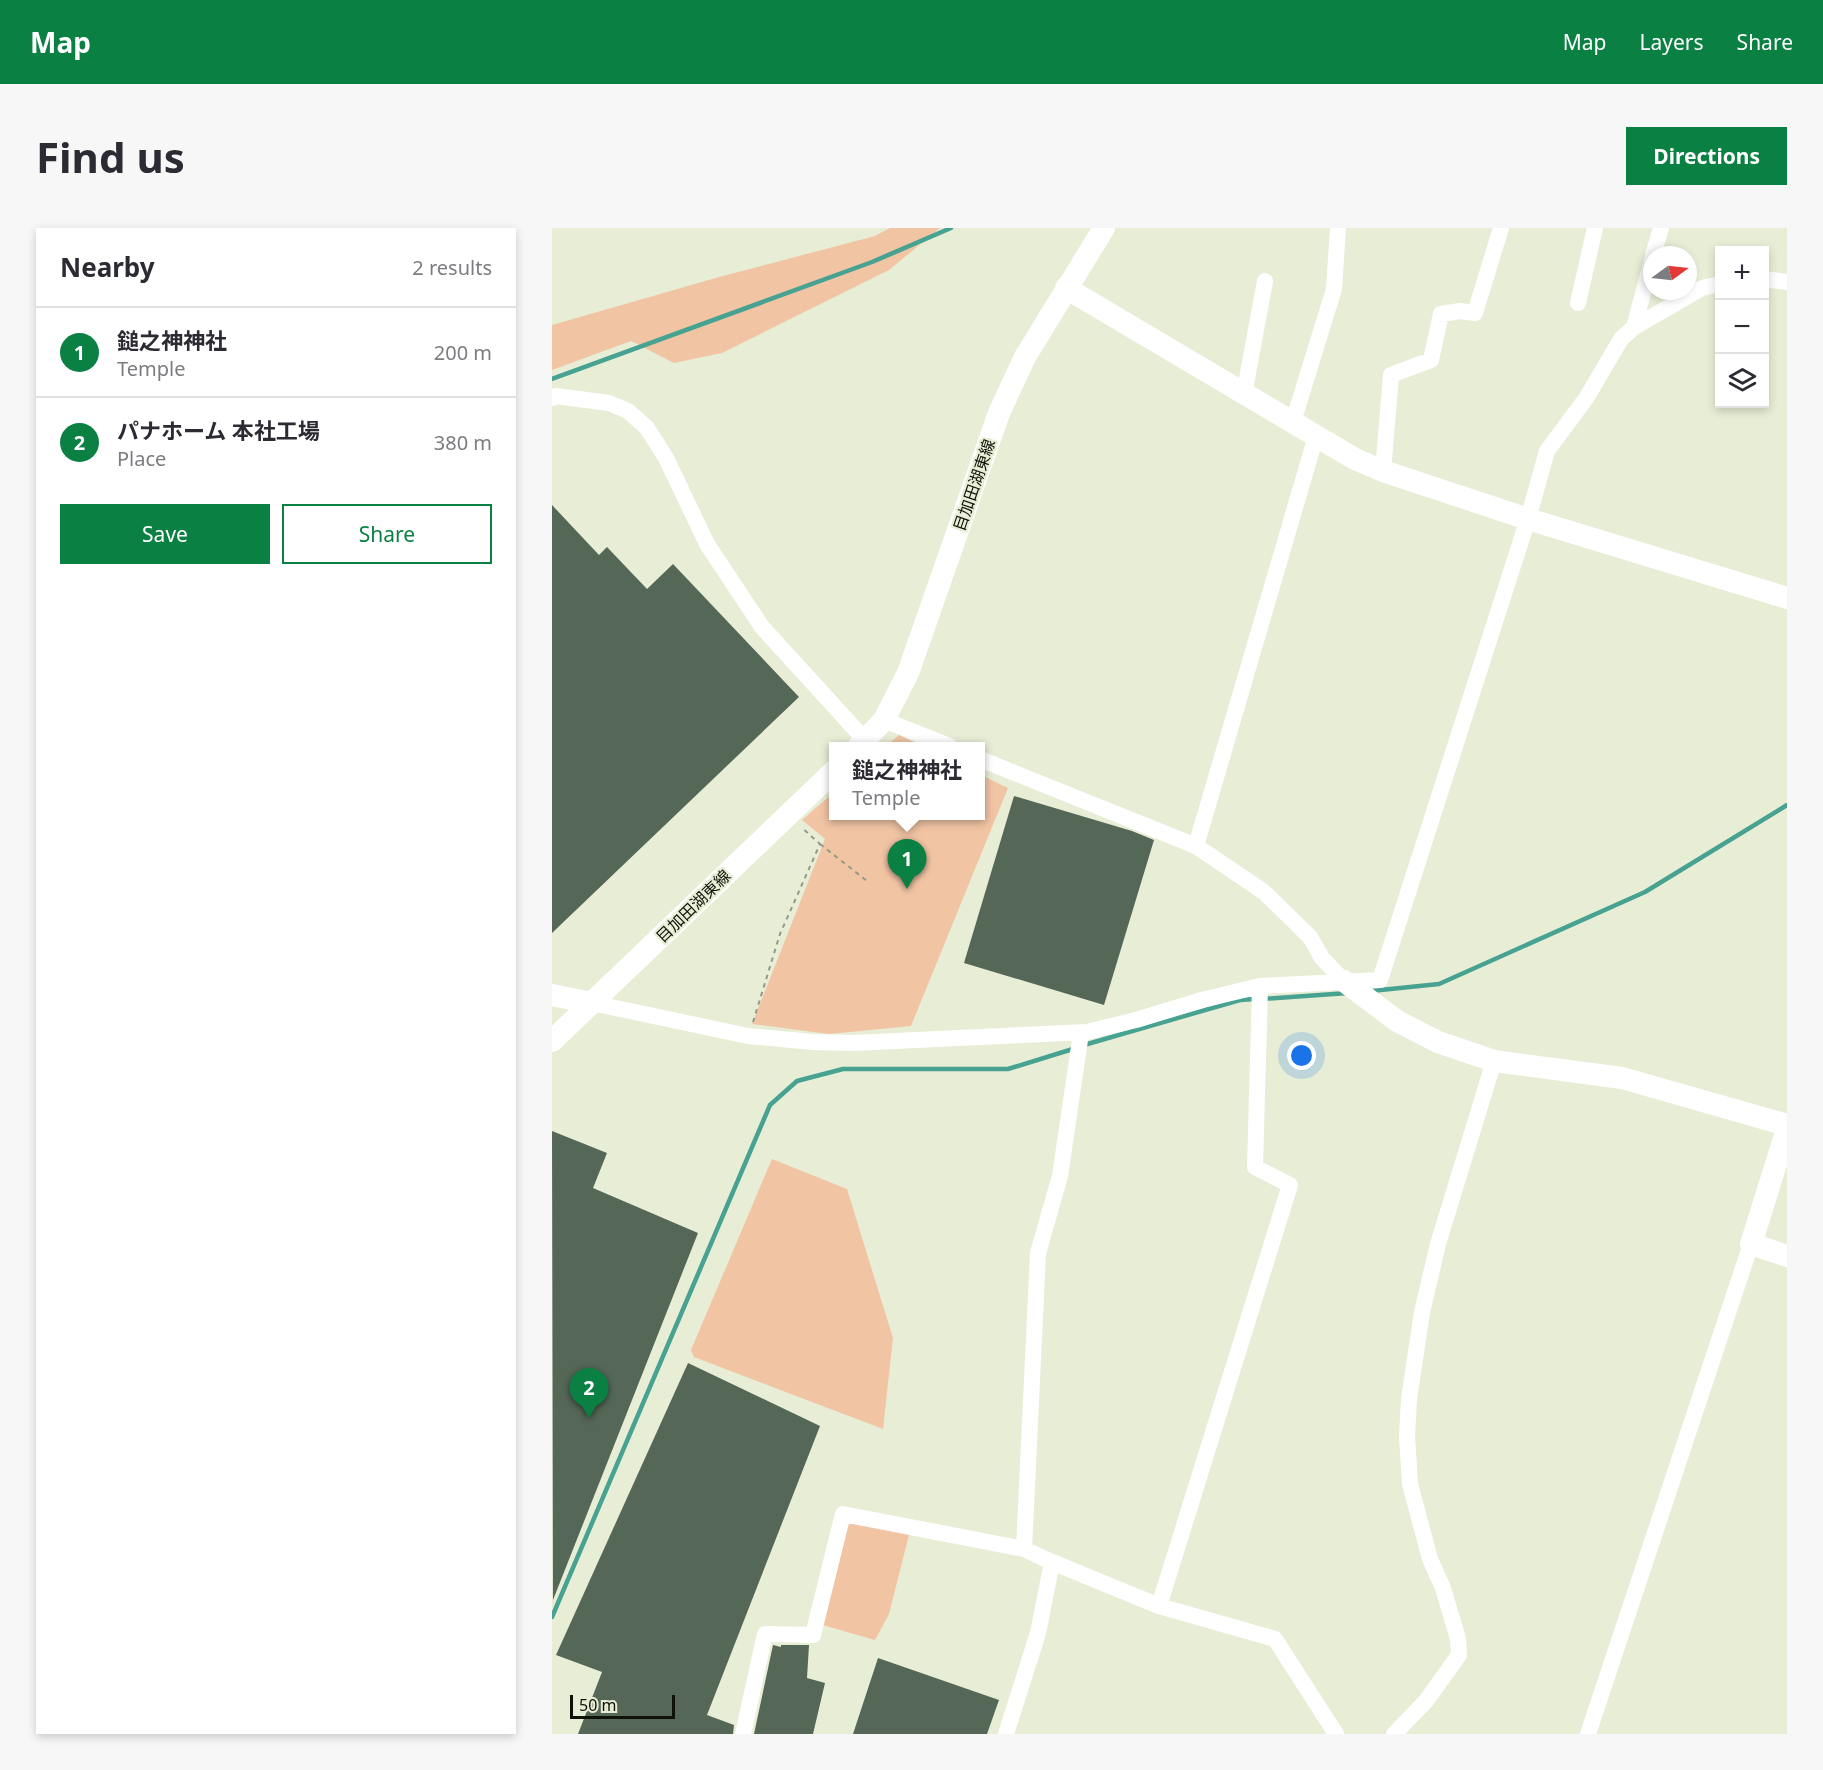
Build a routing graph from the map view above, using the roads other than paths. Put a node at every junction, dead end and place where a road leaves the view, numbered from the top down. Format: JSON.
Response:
{"nodes":[{"id":1,"x":1104,"y":228,"type":"edge"},
{"id":2,"x":1338,"y":228,"type":"edge"},
{"id":3,"x":1501,"y":228,"type":"edge"},
{"id":4,"x":1595,"y":228,"type":"edge"},
{"id":5,"x":1661,"y":228,"type":"edge"},
{"id":6,"x":1656,"y":246,"type":"edge"},
{"id":7,"x":1265,"y":280,"type":"dead end"},
{"id":8,"x":1769,"y":280,"type":"edge"},
{"id":9,"x":1787,"y":282,"type":"edge"},
{"id":10,"x":1715,"y":285,"type":"edge"},
{"id":11,"x":1066,"y":288,"type":"junction"},
{"id":12,"x":1643,"y":294,"type":"edge"},
{"id":13,"x":1578,"y":303,"type":"dead end"},
{"id":14,"x":1634,"y":327,"type":"junction"},
{"id":15,"x":1244,"y":395,"type":"junction"},
{"id":16,"x":552,"y":398,"type":"edge"},
{"id":17,"x":1293,"y":422,"type":"junction"},
{"id":18,"x":1316,"y":436,"type":"junction"},
{"id":19,"x":1383,"y":471,"type":"junction"},
{"id":20,"x":1528,"y":519,"type":"junction"},
{"id":21,"x":1787,"y":598,"type":"edge"},
{"id":22,"x":884,"y":720,"type":"junction"},
{"id":23,"x":861,"y":742,"type":"edge"},
{"id":24,"x":863,"y":742,"type":"edge"},
{"id":25,"x":937,"y":742,"type":"edge"},
{"id":26,"x":985,"y":761,"type":"edge"},
{"id":27,"x":829,"y":776,"type":"edge"},
{"id":28,"x":1196,"y":846,"type":"junction"},
{"id":29,"x":1344,"y":981,"type":"junction"},
{"id":30,"x":1259,"y":994,"type":"junction"},
{"id":31,"x":552,"y":995,"type":"edge"},
{"id":32,"x":592,"y":1003,"type":"junction"},
{"id":33,"x":1081,"y":1033,"type":"junction"},
{"id":34,"x":552,"y":1041,"type":"edge"},
{"id":35,"x":1494,"y":1061,"type":"junction"},
{"id":36,"x":1787,"y":1127,"type":"edge"},
{"id":37,"x":1751,"y":1244,"type":"junction"},
{"id":38,"x":1787,"y":1256,"type":"edge"},
{"id":39,"x":1024,"y":1550,"type":"junction"},
{"id":40,"x":1052,"y":1562,"type":"junction"},
{"id":41,"x":1159,"y":1606,"type":"junction"},
{"id":42,"x":743,"y":1734,"type":"edge"},
{"id":43,"x":1006,"y":1734,"type":"edge"},
{"id":44,"x":1336,"y":1734,"type":"edge"},
{"id":45,"x":1394,"y":1734,"type":"edge"},
{"id":46,"x":1588,"y":1734,"type":"edge"}],
"edges":[{"from":1,"to":11,"type":"street","name":"目加田湖東線"},
{"from":2,"to":17,"type":"street"},
{"from":3,"to":19,"type":"street"},
{"from":4,"to":13,"type":"street"},
{"from":5,"to":6,"type":"street"},
{"from":7,"to":15,"type":"street"},
{"from":8,"to":9,"type":"street"},
{"from":10,"to":14,"type":"street"},
{"from":11,"to":15,"type":"street"},
{"from":11,"to":22,"type":"street","name":"目加田湖東線"},
{"from":12,"to":14,"type":"street"},
{"from":14,"to":20,"type":"street"},
{"from":15,"to":17,"type":"street"},
{"from":16,"to":23,"type":"street"},
{"from":17,"to":18,"type":"street"},
{"from":18,"to":19,"type":"street"},
{"from":18,"to":28,"type":"street"},
{"from":19,"to":20,"type":"street"},
{"from":20,"to":21,"type":"street"},
{"from":20,"to":29,"type":"street"},
{"from":22,"to":24,"type":"street","name":"目加田湖東線"},
{"from":22,"to":25,"type":"street"},
{"from":26,"to":28,"type":"street"},
{"from":27,"to":32,"type":"street","name":"目加田湖東線"},
{"from":28,"to":29,"type":"street"},
{"from":29,"to":30,"type":"street"},
{"from":29,"to":35,"type":"street"},
{"from":30,"to":33,"type":"street"},
{"from":30,"to":41,"type":"street"},
{"from":31,"to":32,"type":"street"},
{"from":32,"to":33,"type":"street"},
{"from":32,"to":34,"type":"street","name":"目加田湖東線"},
{"from":33,"to":39,"type":"street"},
{"from":35,"to":36,"type":"street"},
{"from":35,"to":45,"type":"street"},
{"from":36,"to":37,"type":"street"},
{"from":37,"to":38,"type":"street"},
{"from":37,"to":46,"type":"street"},
{"from":39,"to":40,"type":"street"},
{"from":39,"to":42,"type":"street"},
{"from":40,"to":41,"type":"street"},
{"from":40,"to":43,"type":"street"},
{"from":41,"to":44,"type":"street"}]}
